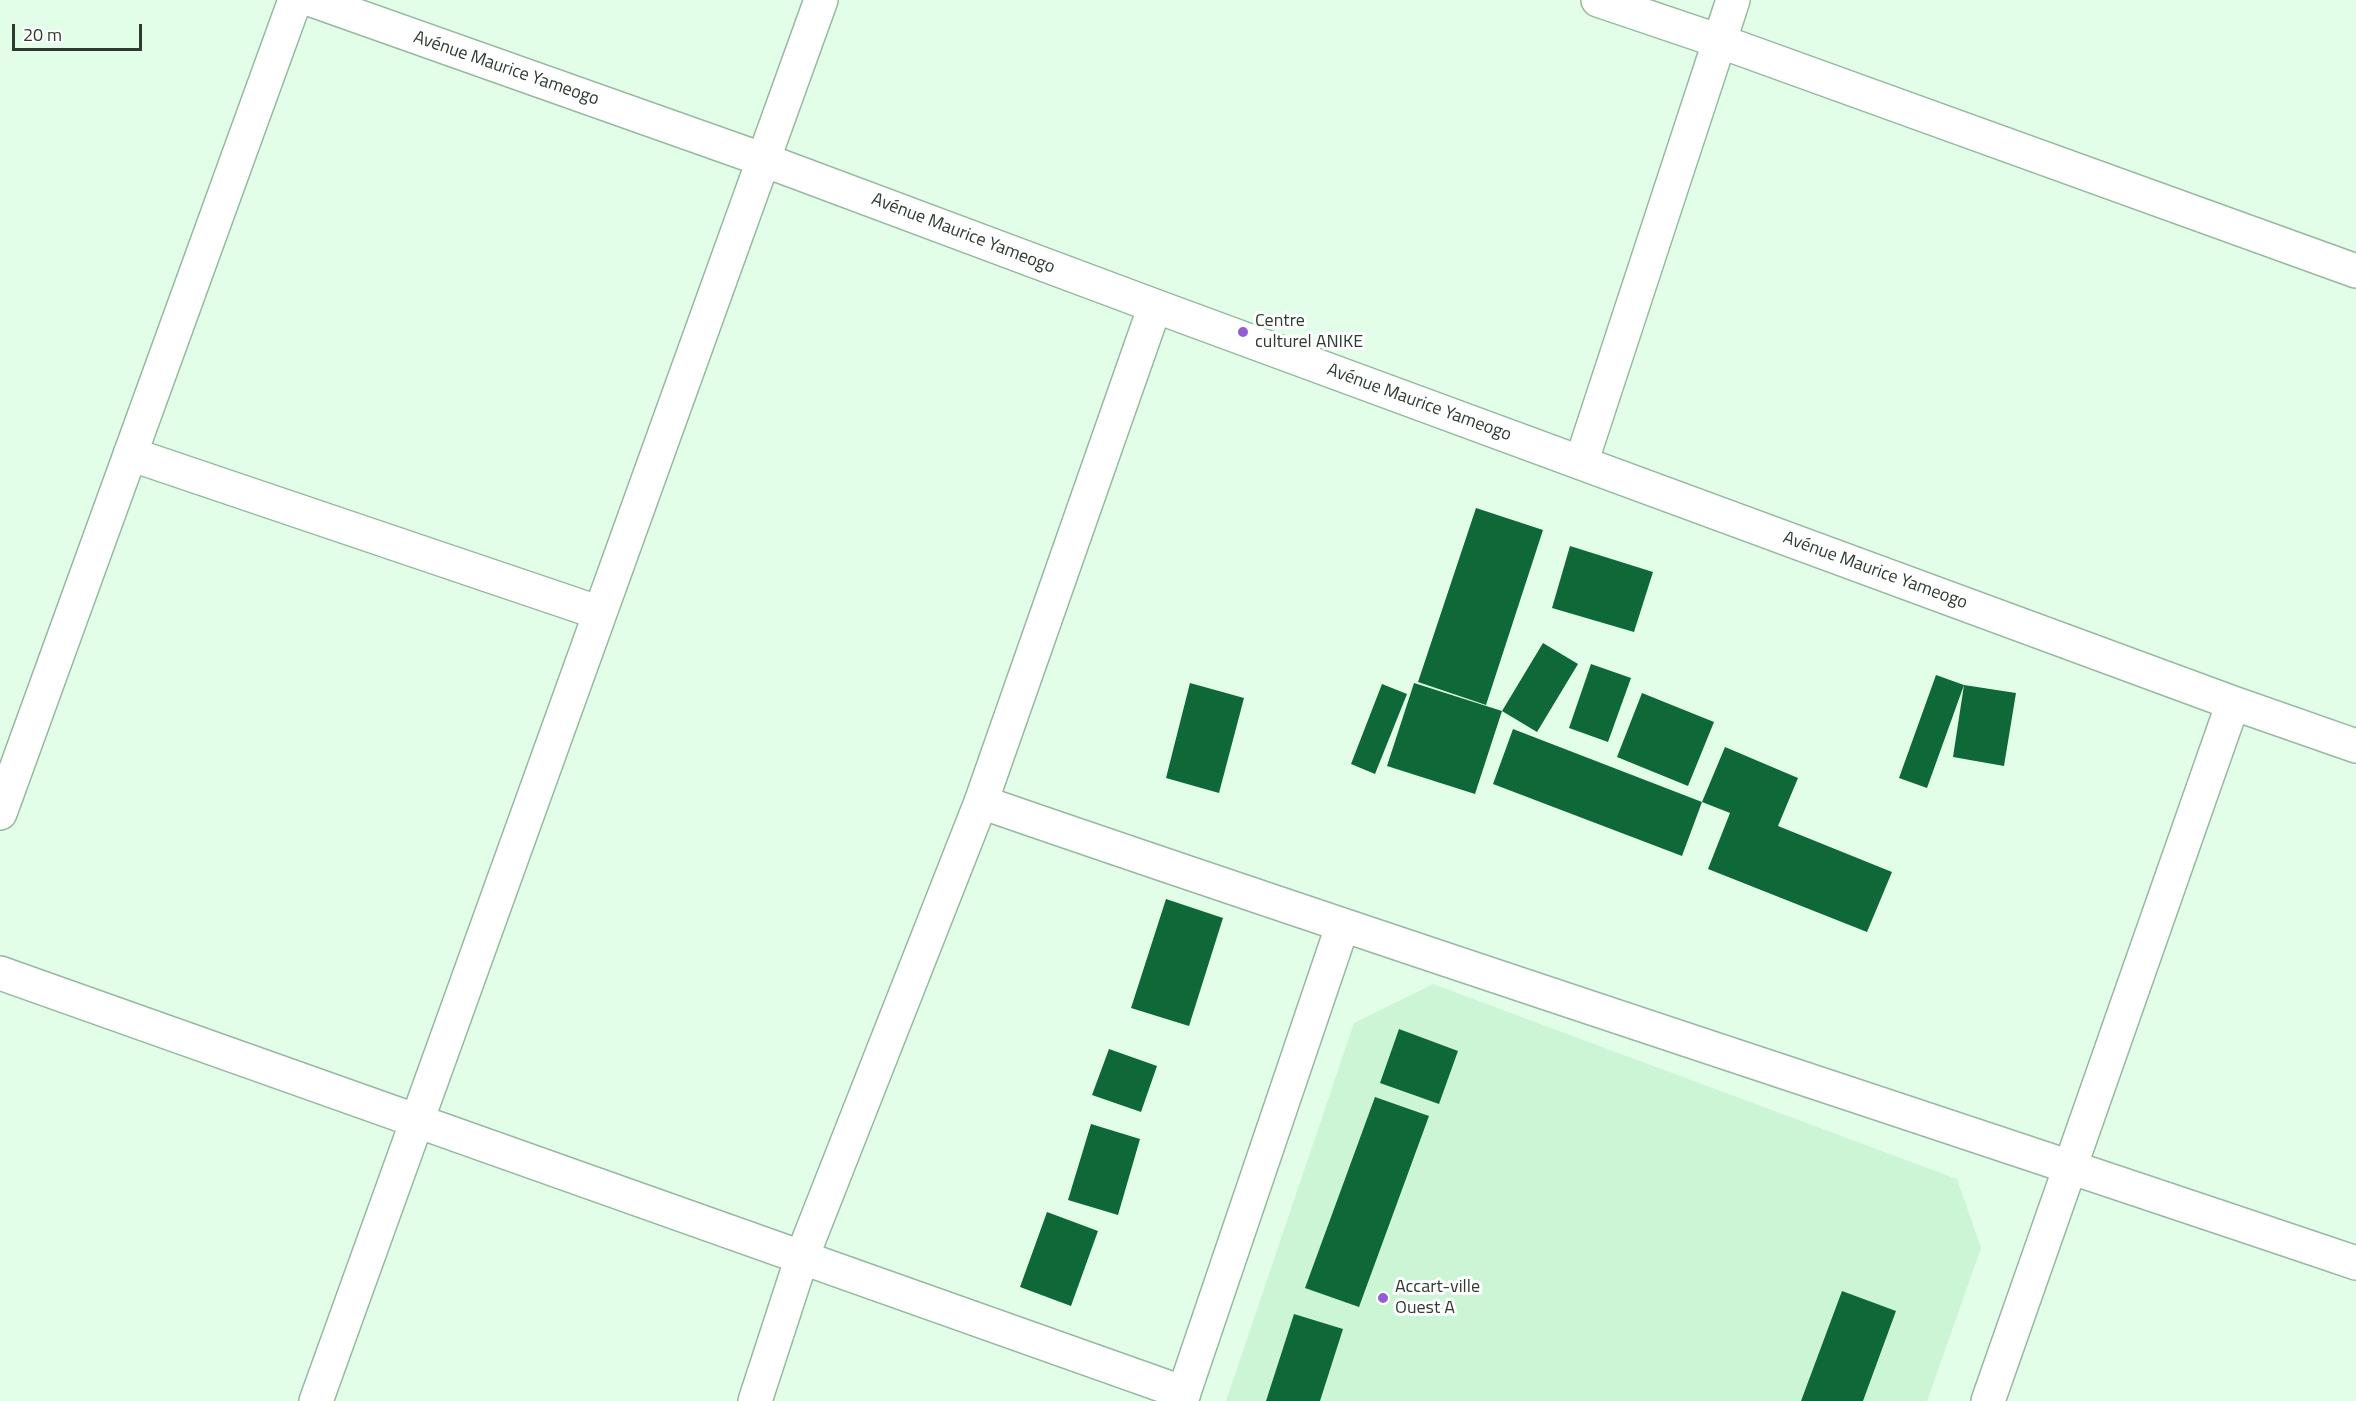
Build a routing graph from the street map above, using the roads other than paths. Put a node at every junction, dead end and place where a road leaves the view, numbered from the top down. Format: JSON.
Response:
{"nodes":[{"id":1,"x":294,"y":0,"type":"edge"},
{"id":2,"x":312,"y":0,"type":"edge"},
{"id":3,"x":821,"y":0,"type":"edge"},
{"id":4,"x":1598,"y":0,"type":"edge"},
{"id":5,"x":1733,"y":0,"type":"edge"},
{"id":6,"x":1719,"y":41,"type":"junction"},
{"id":7,"x":764,"y":160,"type":"junction"},
{"id":8,"x":2356,"y":271,"type":"edge"},
{"id":9,"x":1155,"y":306,"type":"junction"},
{"id":10,"x":130,"y":454,"type":"junction"},
{"id":11,"x":1581,"y":463,"type":"junction"},
{"id":12,"x":600,"y":613,"type":"junction"},
{"id":13,"x":2233,"y":704,"type":"junction"},
{"id":14,"x":2356,"y":746,"type":"edge"},
{"id":15,"x":981,"y":802,"type":"junction"},
{"id":16,"x":0,"y":813,"type":"edge"},
{"id":17,"x":1342,"y":927,"type":"junction"},
{"id":18,"x":0,"y":973,"type":"edge"},
{"id":19,"x":417,"y":1121,"type":"junction"},
{"id":20,"x":2070,"y":1166,"type":"junction"},
{"id":21,"x":802,"y":1257,"type":"junction"},
{"id":22,"x":2356,"y":1263,"type":"edge"},
{"id":23,"x":1182,"y":1397,"type":"edge"},
{"id":24,"x":316,"y":1401,"type":"edge"},
{"id":25,"x":755,"y":1401,"type":"edge"},
{"id":26,"x":1988,"y":1401,"type":"edge"}],
"edges":[{"from":1,"to":10,"type":"street"},
{"from":2,"to":7,"type":"street","name":"Avénue Maurice Yameogo"},
{"from":3,"to":7,"type":"street"},
{"from":4,"to":6,"type":"street"},
{"from":5,"to":6,"type":"street"},
{"from":6,"to":8,"type":"street"},
{"from":6,"to":11,"type":"street"},
{"from":7,"to":9,"type":"street","name":"Avénue Maurice Yameogo"},
{"from":7,"to":12,"type":"street"},
{"from":9,"to":11,"type":"street","name":"Avénue Maurice Yameogo"},
{"from":9,"to":15,"type":"street"},
{"from":10,"to":12,"type":"street"},
{"from":10,"to":16,"type":"street"},
{"from":11,"to":13,"type":"street","name":"Avénue Maurice Yameogo"},
{"from":12,"to":19,"type":"street"},
{"from":13,"to":14,"type":"street","name":"Avénue Maurice Yameogo"},
{"from":13,"to":20,"type":"street"},
{"from":15,"to":17,"type":"street"},
{"from":15,"to":21,"type":"street"},
{"from":17,"to":20,"type":"street"},
{"from":17,"to":23,"type":"street"},
{"from":18,"to":19,"type":"street"},
{"from":19,"to":21,"type":"street"},
{"from":19,"to":24,"type":"street"},
{"from":20,"to":22,"type":"street"},
{"from":20,"to":26,"type":"street"},
{"from":21,"to":23,"type":"street"},
{"from":21,"to":25,"type":"street"}]}
